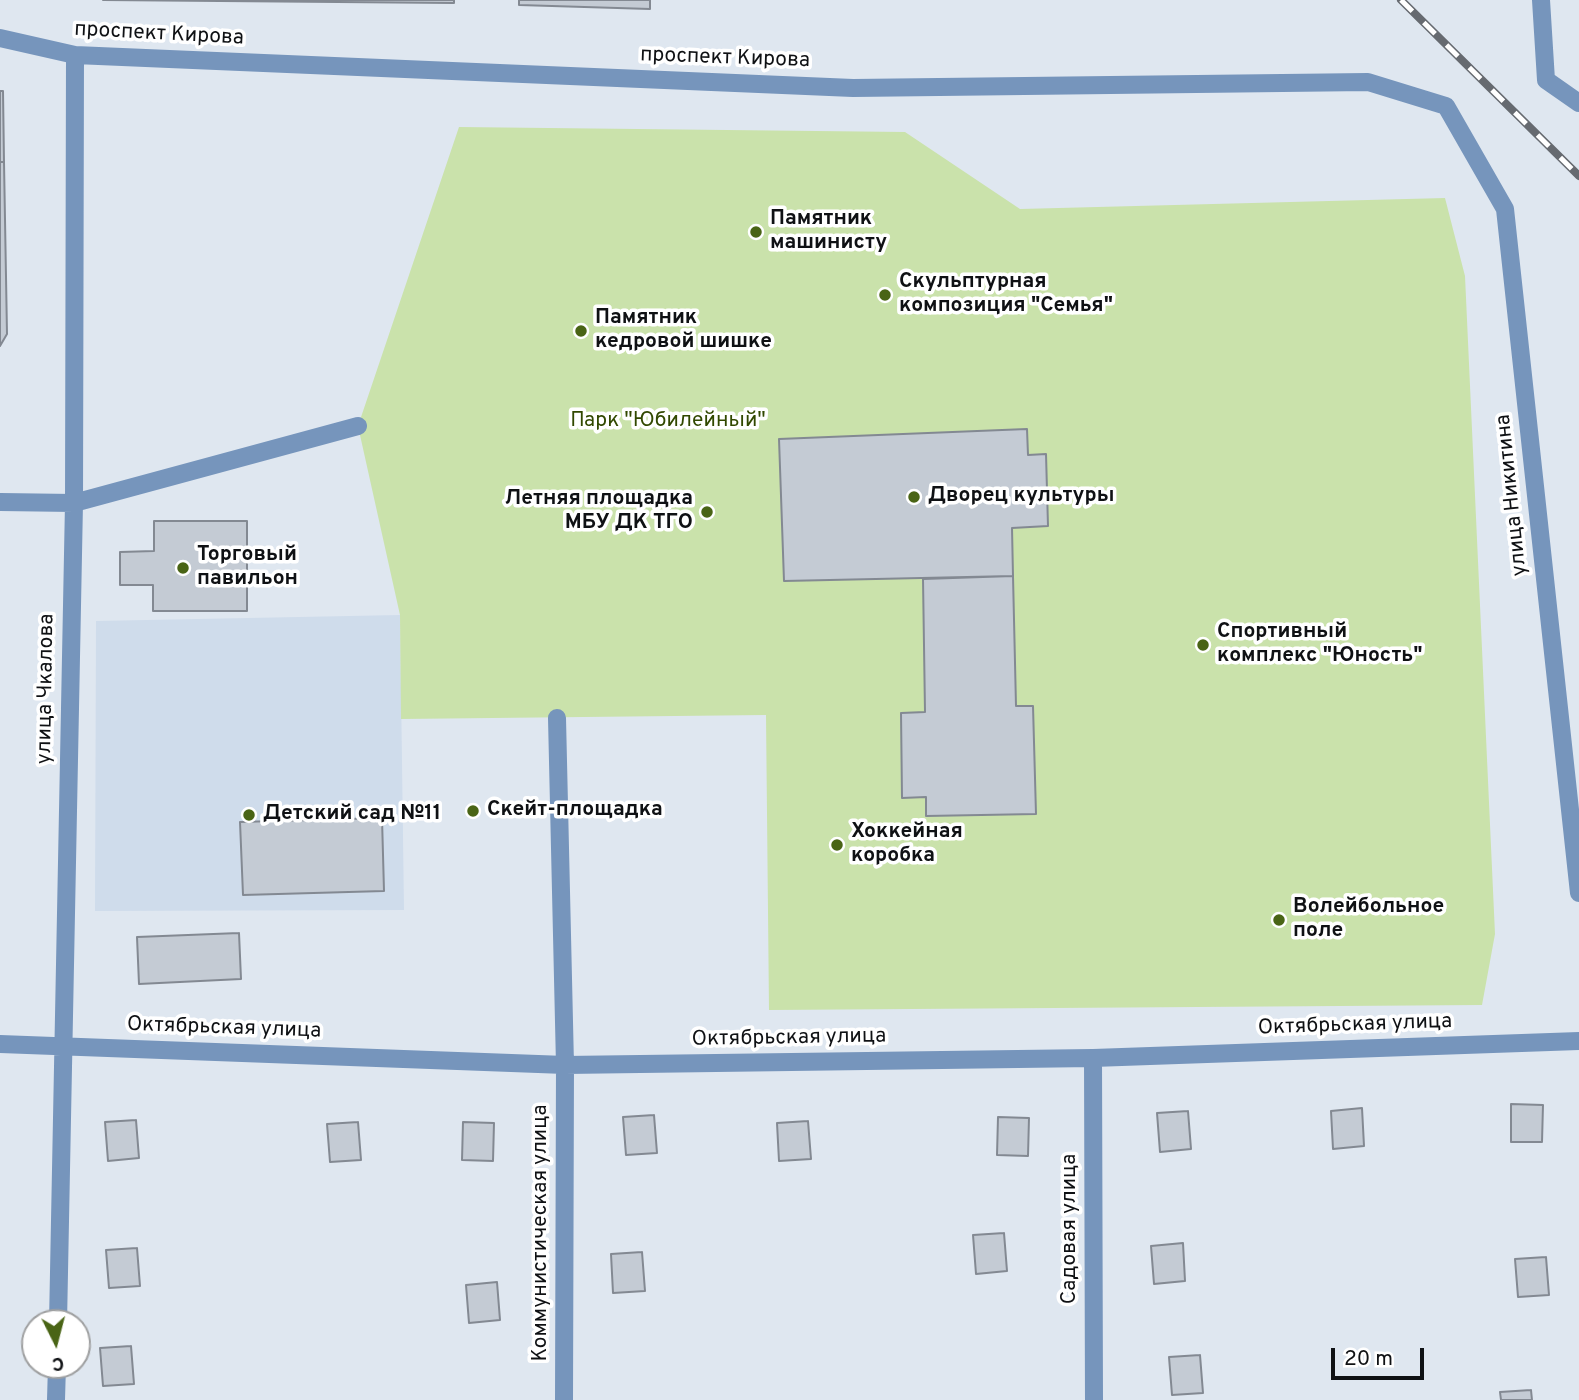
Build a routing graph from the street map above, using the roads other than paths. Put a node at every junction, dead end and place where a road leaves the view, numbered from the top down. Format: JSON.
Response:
{"nodes":[{"id":1,"x":1541,"y":0,"type":"edge"},
{"id":2,"x":0,"y":38,"type":"edge"},
{"id":3,"x":75,"y":55,"type":"junction"},
{"id":4,"x":1579,"y":103,"type":"edge"},
{"id":5,"x":1446,"y":106,"type":"joint"},
{"id":6,"x":358,"y":426,"type":"dead end"},
{"id":7,"x":0,"y":502,"type":"edge"},
{"id":8,"x":74,"y":503,"type":"junction"},
{"id":9,"x":557,"y":718,"type":"dead end"},
{"id":10,"x":1579,"y":893,"type":"edge"},
{"id":11,"x":1579,"y":1041,"type":"edge"},
{"id":12,"x":0,"y":1044,"type":"edge"},
{"id":13,"x":63,"y":1045,"type":"junction"},
{"id":14,"x":1093,"y":1058,"type":"junction"},
{"id":15,"x":565,"y":1065,"type":"junction"},
{"id":16,"x":58,"y":1309,"type":"edge"},
{"id":17,"x":57,"y":1379,"type":"edge"},
{"id":18,"x":56,"y":1400,"type":"edge"},
{"id":19,"x":564,"y":1400,"type":"edge"},
{"id":20,"x":1094,"y":1400,"type":"edge"}],
"edges":[{"from":1,"to":4,"type":"street"},
{"from":2,"to":3,"type":"street","name":"проспект Кирова"},
{"from":3,"to":5,"type":"street","name":"проспект Кирова"},
{"from":3,"to":8,"type":"street","name":"улица Чкалова"},
{"from":5,"to":10,"type":"street","name":"улица Никитина"},
{"from":6,"to":8,"type":"street"},
{"from":7,"to":8,"type":"street"},
{"from":8,"to":13,"type":"street","name":"улица Чкалова"},
{"from":9,"to":15,"type":"street","name":"Коммунистическая улица"},
{"from":11,"to":14,"type":"street","name":"Октябрьская улица"},
{"from":12,"to":13,"type":"street","name":"Октябрьская улица"},
{"from":13,"to":15,"type":"street","name":"Октябрьская улица"},
{"from":13,"to":16,"type":"street","name":"улица Чкалова"},
{"from":14,"to":15,"type":"street","name":"Октябрьская улица"},
{"from":14,"to":20,"type":"street","name":"Садовая улица"},
{"from":15,"to":19,"type":"street","name":"Коммунистическая улица"},
{"from":17,"to":18,"type":"street"}]}
